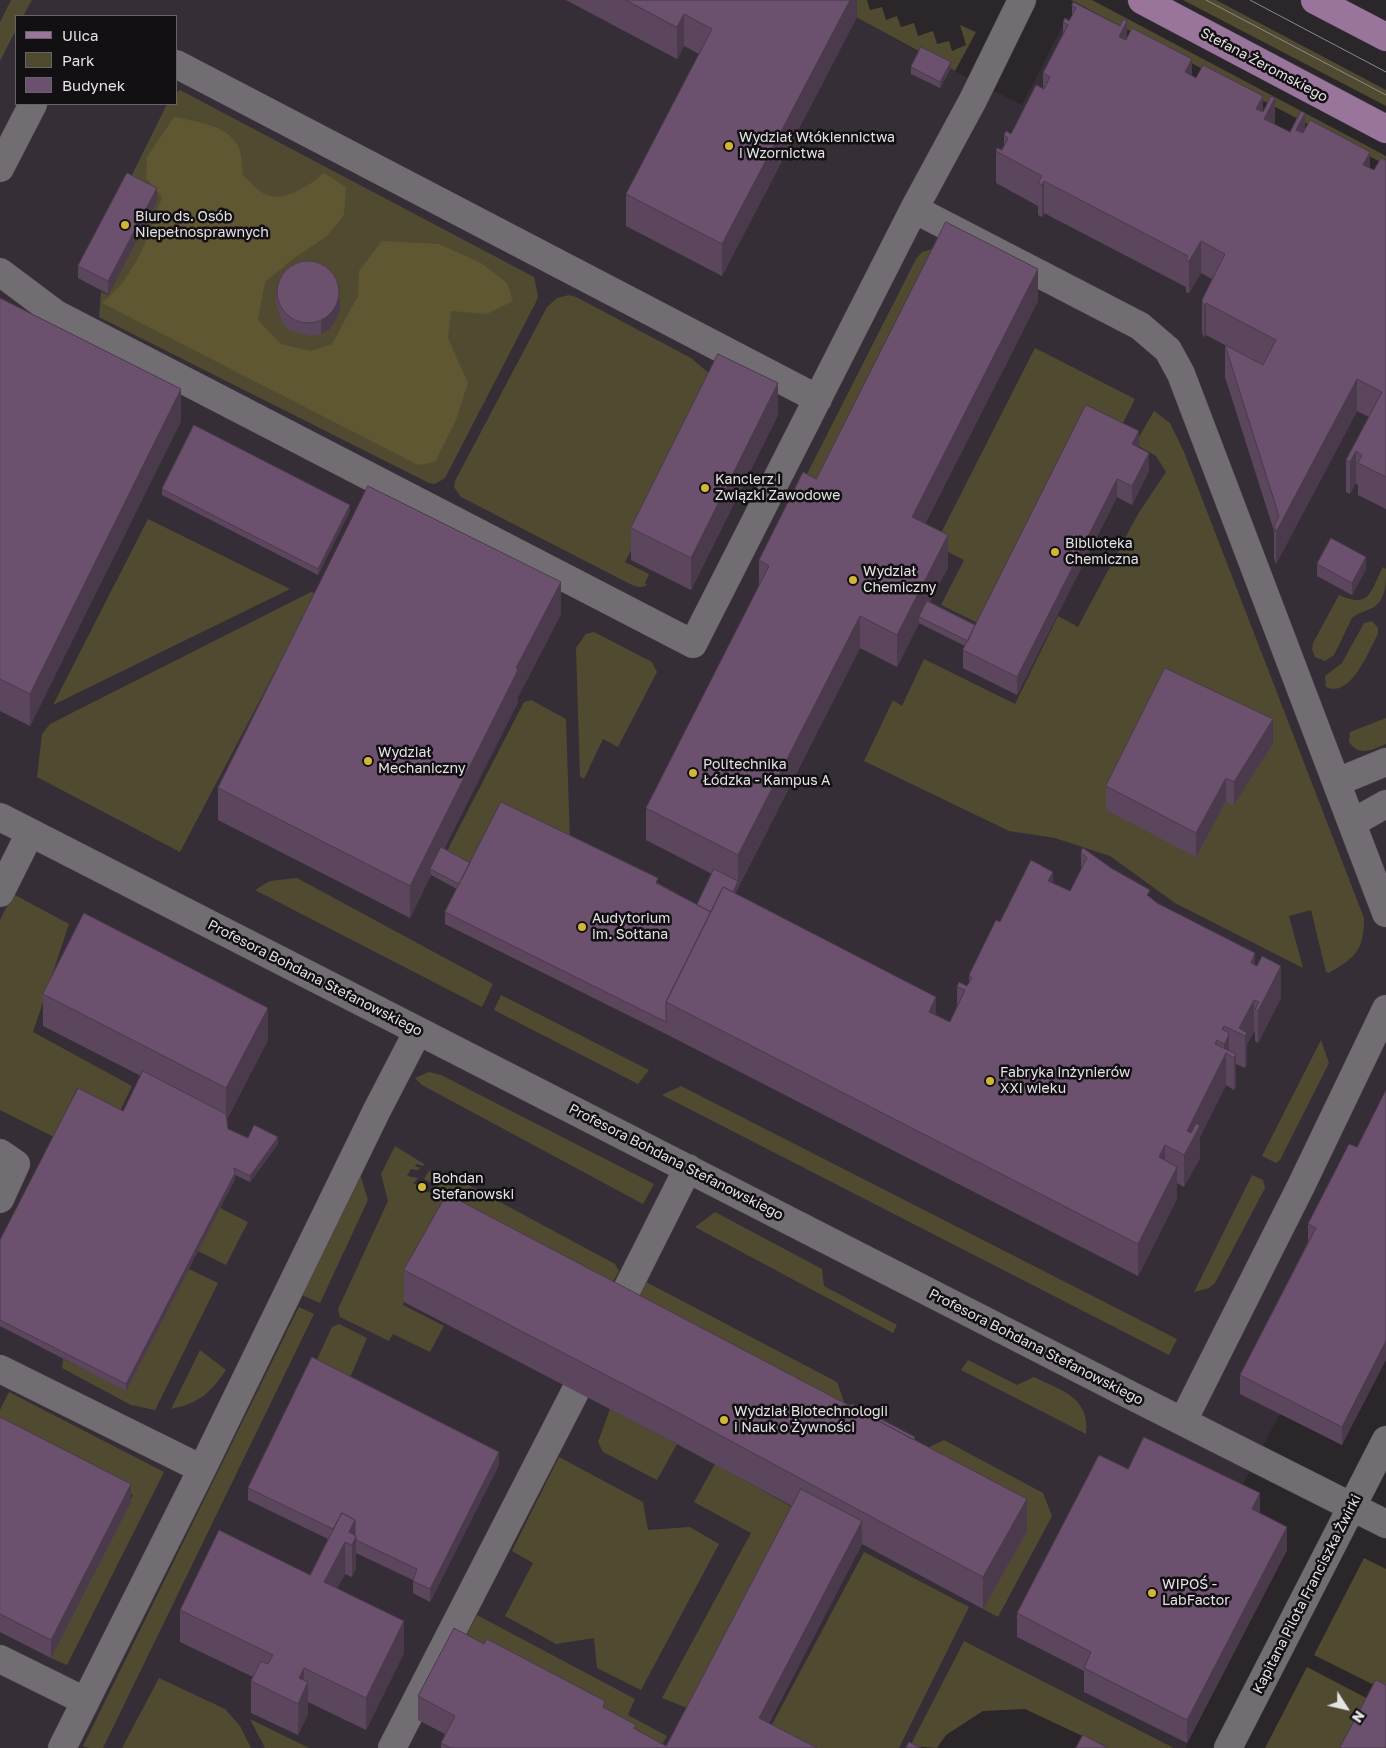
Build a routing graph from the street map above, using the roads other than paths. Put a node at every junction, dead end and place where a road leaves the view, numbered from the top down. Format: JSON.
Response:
{"nodes":[{"id":1,"x":1022,"y":0,"type":"edge"},
{"id":2,"x":1142,"y":0,"type":"edge"},
{"id":3,"x":1315,"y":0,"type":"edge"},
{"id":4,"x":1386,"y":37,"type":"edge"},
{"id":5,"x":178,"y":65,"type":"edge"},
{"id":6,"x":33,"y":105,"type":"edge"},
{"id":7,"x":1386,"y":129,"type":"edge"},
{"id":8,"x":0,"y":168,"type":"edge"},
{"id":9,"x":914,"y":209,"type":"junction"},
{"id":10,"x":0,"y":272,"type":"edge"},
{"id":11,"x":818,"y":399,"type":"junction"},
{"id":12,"x":1386,"y":762,"type":"edge"},
{"id":13,"x":1336,"y":782,"type":"junction"},
{"id":14,"x":1386,"y":804,"type":"edge"},
{"id":15,"x":0,"y":818,"type":"edge"},
{"id":16,"x":1352,"y":823,"type":"junction"},
{"id":17,"x":30,"y":833,"type":"junction"},
{"id":18,"x":0,"y":893,"type":"edge"},
{"id":19,"x":1386,"y":913,"type":"edge"},
{"id":20,"x":1386,"y":1009,"type":"edge"},
{"id":21,"x":418,"y":1031,"type":"junction"},
{"id":22,"x":0,"y":1153,"type":"edge"},
{"id":23,"x":688,"y":1168,"type":"junction"},
{"id":24,"x":0,"y":1199,"type":"edge"},
{"id":25,"x":614,"y":1315,"type":"edge"},
{"id":26,"x":0,"y":1369,"type":"edge"},
{"id":27,"x":575,"y":1392,"type":"edge"},
{"id":28,"x":1183,"y":1421,"type":"junction"},
{"id":29,"x":1386,"y":1440,"type":"edge"},
{"id":30,"x":202,"y":1469,"type":"junction"},
{"id":31,"x":1352,"y":1507,"type":"junction"},
{"id":32,"x":1386,"y":1524,"type":"edge"},
{"id":33,"x":0,"y":1659,"type":"edge"},
{"id":34,"x":85,"y":1701,"type":"junction"},
{"id":35,"x":62,"y":1748,"type":"edge"},
{"id":36,"x":392,"y":1748,"type":"edge"},
{"id":37,"x":1228,"y":1748,"type":"edge"}],
"edges":[{"from":1,"to":9,"type":"street"},
{"from":2,"to":7,"type":"main road","name":"Stefana Żeromskiego"},
{"from":3,"to":4,"type":"main road"},
{"from":5,"to":11,"type":"street"},
{"from":6,"to":8,"type":"street"},
{"from":9,"to":11,"type":"street"},
{"from":9,"to":13,"type":"street"},
{"from":10,"to":11,"type":"street"},
{"from":12,"to":13,"type":"street"},
{"from":13,"to":16,"type":"street"},
{"from":14,"to":16,"type":"street"},
{"from":15,"to":17,"type":"street","name":"Profesora Bohdana Stefanowskiego"},
{"from":16,"to":19,"type":"street"},
{"from":17,"to":18,"type":"street"},
{"from":17,"to":21,"type":"street","name":"Profesora Bohdana Stefanowskiego"},
{"from":20,"to":28,"type":"street"},
{"from":21,"to":23,"type":"street","name":"Profesora Bohdana Stefanowskiego"},
{"from":21,"to":30,"type":"street"},
{"from":22,"to":24,"type":"street"},
{"from":23,"to":25,"type":"street"},
{"from":23,"to":28,"type":"street","name":"Profesora Bohdana Stefanowskiego"},
{"from":26,"to":30,"type":"street"},
{"from":27,"to":36,"type":"street"},
{"from":28,"to":31,"type":"street","name":"Profesora Bohdana Stefanowskiego"},
{"from":29,"to":31,"type":"street","name":"Kapitana Pilota Franciszka Żwirki"},
{"from":30,"to":34,"type":"street"},
{"from":31,"to":32,"type":"street","name":"Profesora Bohdana Stefanowskiego"},
{"from":31,"to":37,"type":"street","name":"Kapitana Pilota Franciszka Żwirki"},
{"from":33,"to":34,"type":"street"},
{"from":34,"to":35,"type":"street"}]}
